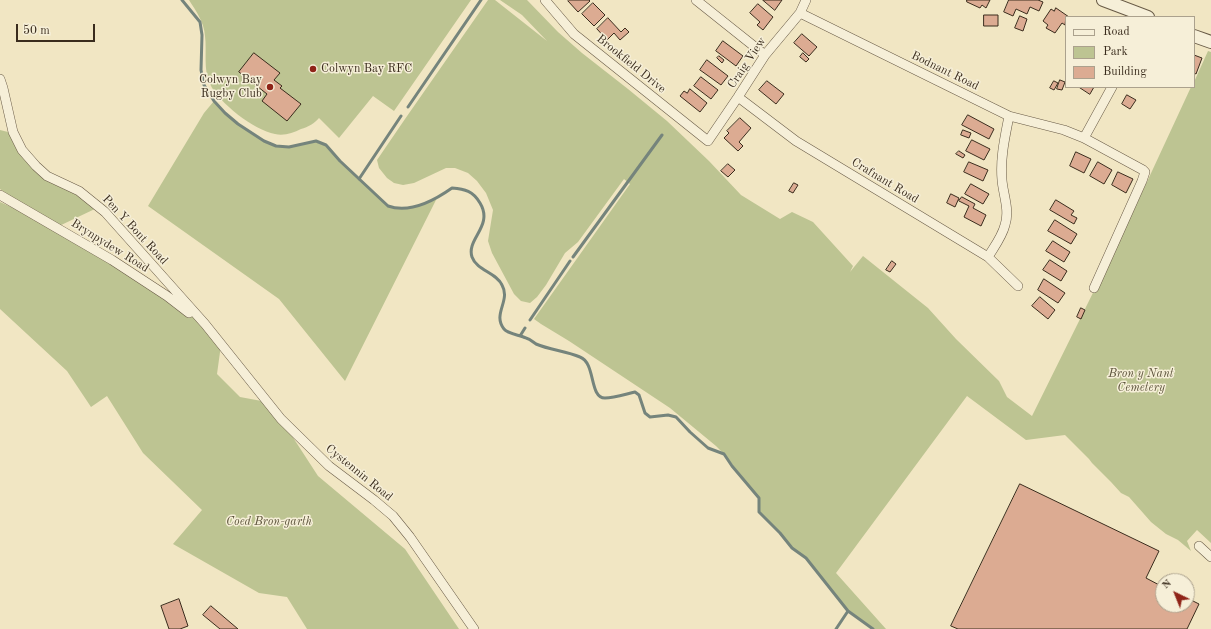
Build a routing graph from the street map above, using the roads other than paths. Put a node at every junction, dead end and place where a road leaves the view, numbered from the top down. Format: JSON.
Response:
{"nodes":[{"id":1,"x":544,"y":0,"type":"edge"},
{"id":2,"x":696,"y":0,"type":"edge"},
{"id":3,"x":806,"y":0,"type":"edge"},
{"id":4,"x":1103,"y":0,"type":"edge"},
{"id":5,"x":800,"y":13,"type":"junction"},
{"id":6,"x":1145,"y":16,"type":"edge"},
{"id":7,"x":1195,"y":36,"type":"edge"},
{"id":8,"x":1211,"y":42,"type":"edge"},
{"id":9,"x":765,"y":55,"type":"junction"},
{"id":10,"x":0,"y":79,"type":"edge"},
{"id":11,"x":1111,"y":88,"type":"edge"},
{"id":12,"x":738,"y":97,"type":"junction"},
{"id":13,"x":1009,"y":116,"type":"junction"},
{"id":14,"x":1084,"y":138,"type":"junction"},
{"id":15,"x":708,"y":141,"type":"joint"},
{"id":16,"x":0,"y":194,"type":"edge"},
{"id":17,"x":988,"y":257,"type":"junction"},
{"id":18,"x":1018,"y":286,"type":"dead end"},
{"id":19,"x":1094,"y":288,"type":"dead end"},
{"id":20,"x":205,"y":324,"type":"junction"},
{"id":21,"x":1199,"y":546,"type":"dead end"},
{"id":22,"x":1211,"y":557,"type":"edge"},
{"id":23,"x":474,"y":629,"type":"edge"}],
"edges":[{"from":1,"to":15,"type":"street","name":"Brookfield Drive"},
{"from":2,"to":9,"type":"street"},
{"from":3,"to":5,"type":"street","name":"Craig View"},
{"from":4,"to":6,"type":"street"},
{"from":5,"to":9,"type":"street","name":"Craig View"},
{"from":5,"to":13,"type":"street","name":"Bodnant Road"},
{"from":7,"to":8,"type":"street"},
{"from":9,"to":12,"type":"street","name":"Craig View"},
{"from":10,"to":20,"type":"street","name":"Pen Y Bont Road"},
{"from":11,"to":14,"type":"street"},
{"from":12,"to":15,"type":"street","name":"Craig View"},
{"from":12,"to":17,"type":"street","name":"Crafnant Road"},
{"from":13,"to":14,"type":"street","name":"Bodnant Road"},
{"from":13,"to":17,"type":"street"},
{"from":14,"to":19,"type":"street","name":"Bodnant Road"},
{"from":16,"to":20,"type":"street","name":"Brynpydew Road"},
{"from":17,"to":18,"type":"street","name":"Crafnant Road"},
{"from":20,"to":23,"type":"street","name":"Cystennin Road"},
{"from":21,"to":22,"type":"street"}]}
